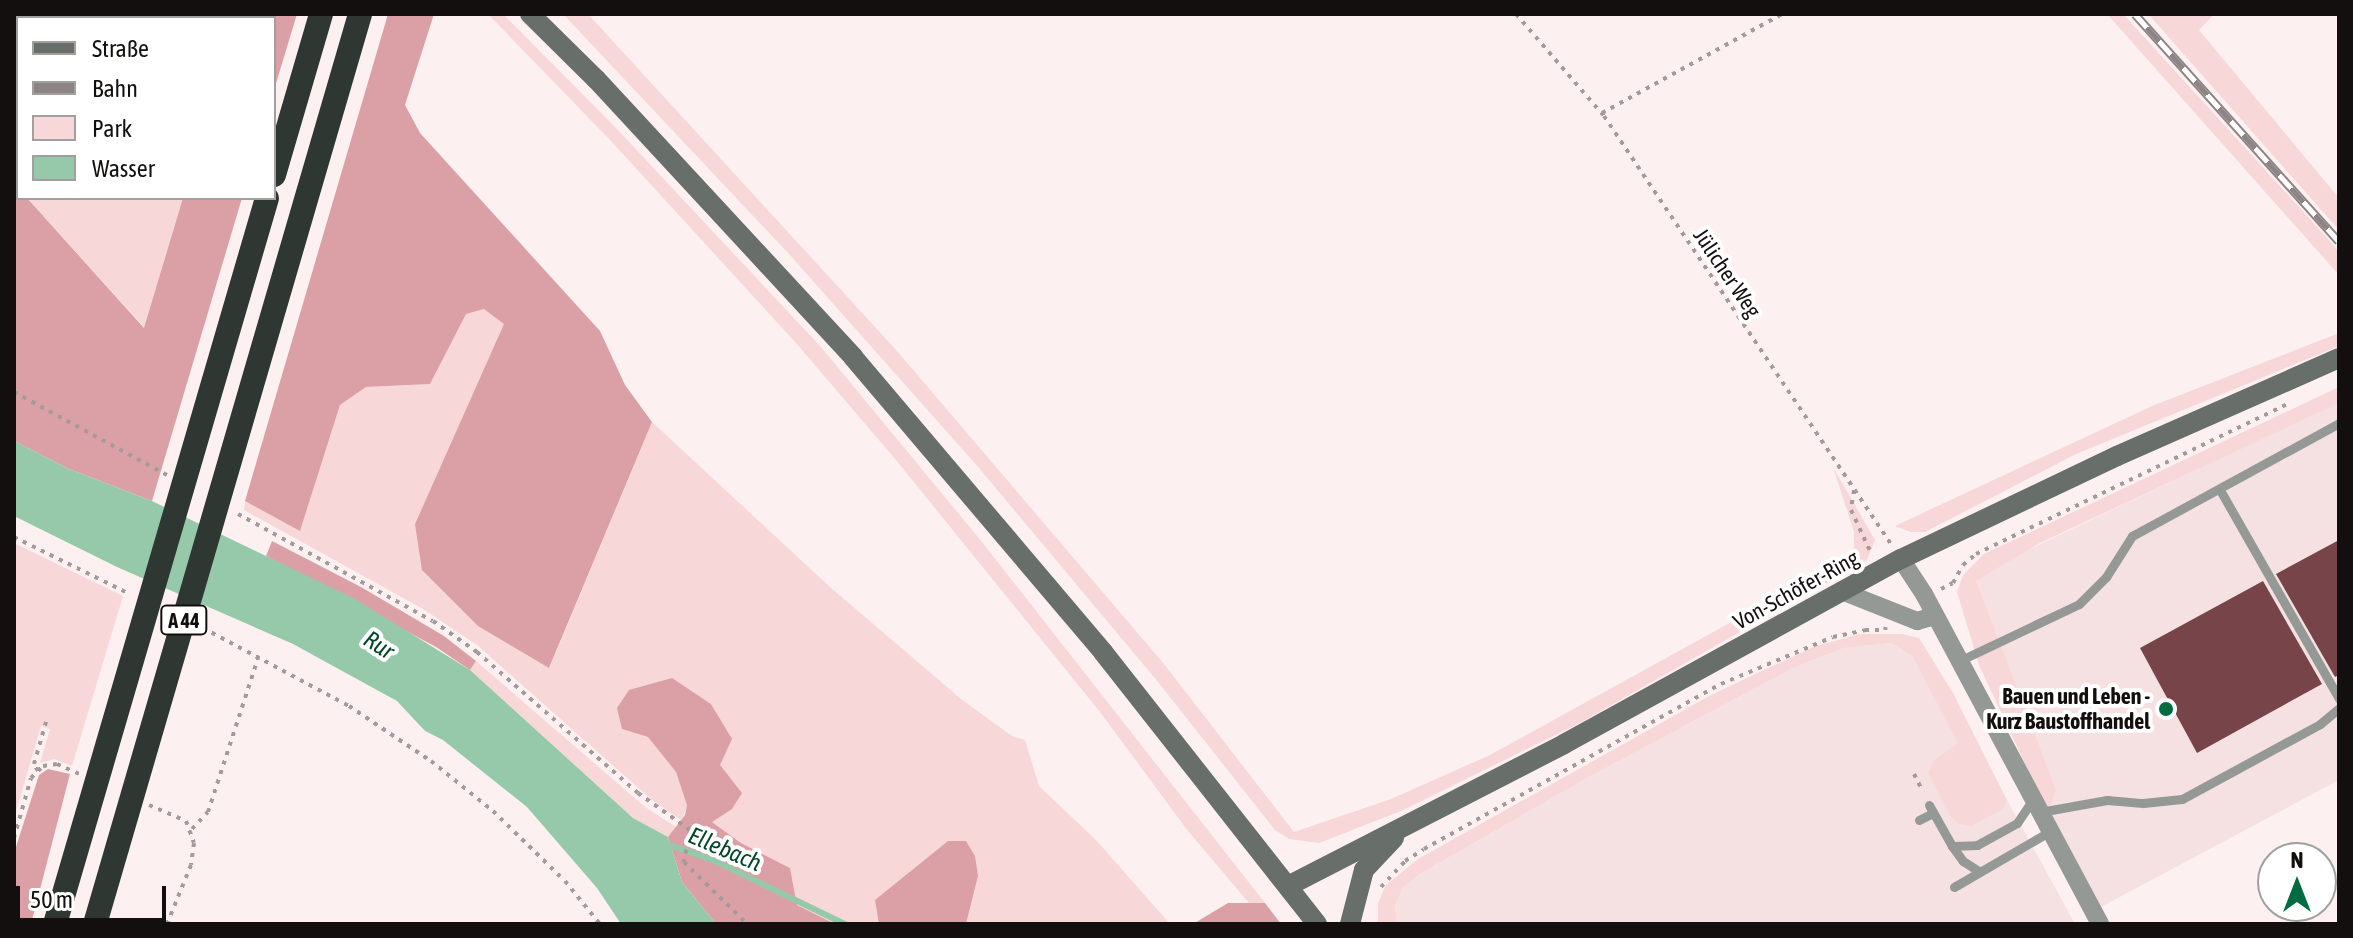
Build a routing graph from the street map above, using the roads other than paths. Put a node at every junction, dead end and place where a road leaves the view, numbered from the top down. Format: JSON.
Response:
{"nodes":[{"id":1,"x":321,"y":14,"type":"edge"},
{"id":2,"x":360,"y":14,"type":"edge"},
{"id":3,"x":530,"y":14,"type":"edge"},
{"id":4,"x":276,"y":168,"type":"edge"},
{"id":5,"x":266,"y":200,"type":"edge"},
{"id":6,"x":2339,"y":358,"type":"edge"},
{"id":7,"x":2339,"y":423,"type":"edge"},
{"id":8,"x":2220,"y":490,"type":"junction"},
{"id":9,"x":1901,"y":559,"type":"junction"},
{"id":10,"x":1844,"y":592,"type":"junction"},
{"id":11,"x":1935,"y":616,"type":"junction"},
{"id":12,"x":1959,"y":661,"type":"junction"},
{"id":13,"x":2339,"y":699,"type":"edge"},
{"id":14,"x":2339,"y":708,"type":"edge"},
{"id":15,"x":2035,"y":806,"type":"junction"},
{"id":16,"x":1919,"y":820,"type":"dead end"},
{"id":17,"x":1402,"y":829,"type":"junction"},
{"id":18,"x":2049,"y":832,"type":"junction"},
{"id":19,"x":1952,"y":846,"type":"junction"},
{"id":20,"x":1980,"y":872,"type":"junction"},
{"id":21,"x":1288,"y":886,"type":"junction"},
{"id":22,"x":1954,"y":887,"type":"dead end"},
{"id":23,"x":55,"y":924,"type":"edge"},
{"id":24,"x":95,"y":924,"type":"edge"},
{"id":25,"x":1317,"y":924,"type":"edge"},
{"id":26,"x":1350,"y":924,"type":"edge"},
{"id":27,"x":2100,"y":924,"type":"edge"}],
"edges":[{"from":1,"to":4,"type":"highway"},
{"from":2,"to":24,"type":"highway","number":"A 44"},
{"from":3,"to":21,"type":"main road"},
{"from":5,"to":23,"type":"highway","number":"A 44"},
{"from":6,"to":9,"type":"main road","name":"Von-Schöfer-Ring"},
{"from":7,"to":8,"type":"lane"},
{"from":8,"to":12,"type":"lane"},
{"from":8,"to":13,"type":"lane"},
{"from":9,"to":10,"type":"main road","name":"Von-Schöfer-Ring"},
{"from":9,"to":11,"type":"street"},
{"from":10,"to":11,"type":"street"},
{"from":10,"to":17,"type":"main road","name":"Von-Schöfer-Ring"},
{"from":11,"to":12,"type":"street"},
{"from":12,"to":15,"type":"street"},
{"from":14,"to":15,"type":"lane"},
{"from":15,"to":18,"type":"street"},
{"from":15,"to":19,"type":"lane"},
{"from":16,"to":19,"type":"lane"},
{"from":17,"to":21,"type":"main road","name":"Von-Schöfer-Ring"},
{"from":17,"to":26,"type":"main road"},
{"from":18,"to":20,"type":"lane"},
{"from":18,"to":27,"type":"street"},
{"from":19,"to":20,"type":"lane"},
{"from":20,"to":22,"type":"lane"},
{"from":21,"to":25,"type":"main road"}]}
